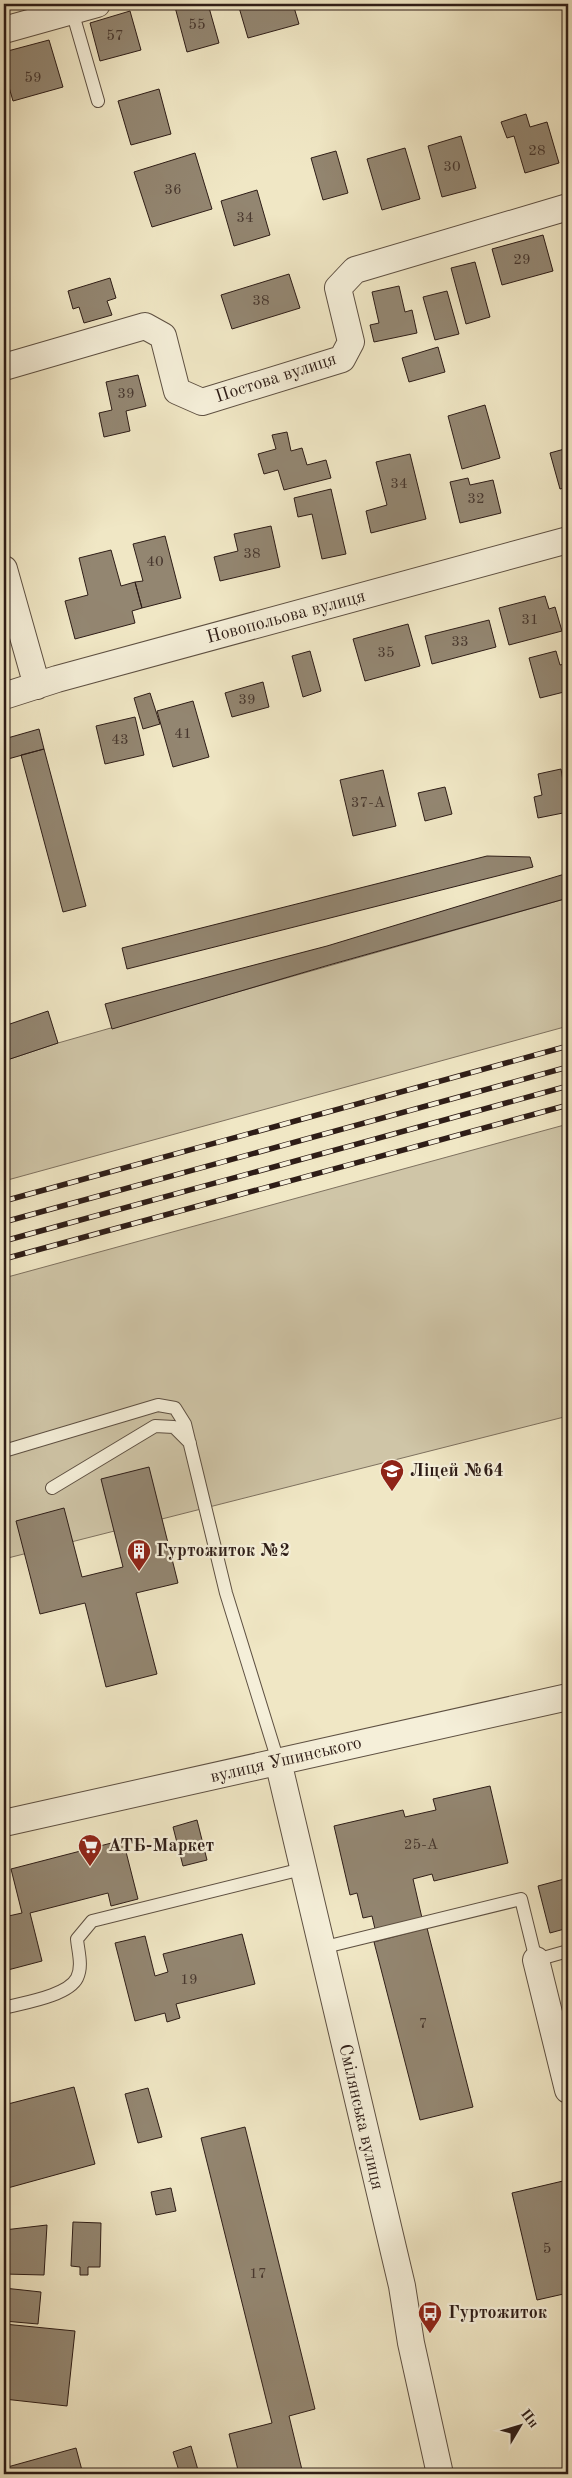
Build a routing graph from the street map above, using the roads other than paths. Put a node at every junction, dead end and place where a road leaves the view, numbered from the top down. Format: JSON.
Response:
{"nodes":[{"id":1,"x":85,"y":7,"type":"edge"},
{"id":2,"x":4,"y":30,"type":"edge"},
{"id":3,"x":98,"y":100,"type":"dead end"},
{"id":4,"x":568,"y":208,"type":"edge"},
{"id":5,"x":4,"y":367,"type":"edge"},
{"id":6,"x":568,"y":540,"type":"edge"},
{"id":7,"x":4,"y":569,"type":"edge"},
{"id":8,"x":37,"y":686,"type":"junction"},
{"id":9,"x":4,"y":696,"type":"edge"},
{"id":10,"x":190,"y":1443,"type":"junction"},
{"id":11,"x":4,"y":1451,"type":"edge"},
{"id":12,"x":52,"y":1488,"type":"dead end"},
{"id":13,"x":568,"y":1697,"type":"edge"},
{"id":14,"x":278,"y":1761,"type":"junction"},
{"id":15,"x":4,"y":1823,"type":"edge"},
{"id":16,"x":302,"y":1869,"type":"junction"},
{"id":17,"x":320,"y":1948,"type":"junction"},
{"id":18,"x":568,"y":1951,"type":"edge"},
{"id":19,"x":536,"y":1960,"type":"junction"},
{"id":20,"x":4,"y":2008,"type":"edge"},
{"id":21,"x":568,"y":2090,"type":"edge"},
{"id":22,"x":440,"y":2474,"type":"edge"}],
"edges":[{"from":1,"to":2,"type":"street"},
{"from":1,"to":3,"type":"lane"},
{"from":4,"to":5,"type":"street","name":"Постова вулиця"},
{"from":6,"to":8,"type":"street","name":"Новопольова вулиця"},
{"from":7,"to":8,"type":"street"},
{"from":8,"to":9,"type":"street","name":"Новопольова вулиця"},
{"from":10,"to":11,"type":"lane"},
{"from":10,"to":12,"type":"lane"},
{"from":10,"to":14,"type":"lane"},
{"from":13,"to":14,"type":"street","name":"вулиця Ушинського"},
{"from":14,"to":15,"type":"street","name":"вулиця Ушинського"},
{"from":14,"to":16,"type":"street","name":"Смілянська вулиця"},
{"from":16,"to":17,"type":"street","name":"Смілянська вулиця"},
{"from":16,"to":20,"type":"lane"},
{"from":17,"to":19,"type":"lane"},
{"from":17,"to":22,"type":"street","name":"Смілянська вулиця"},
{"from":18,"to":19,"type":"lane"},
{"from":19,"to":21,"type":"street"}]}
